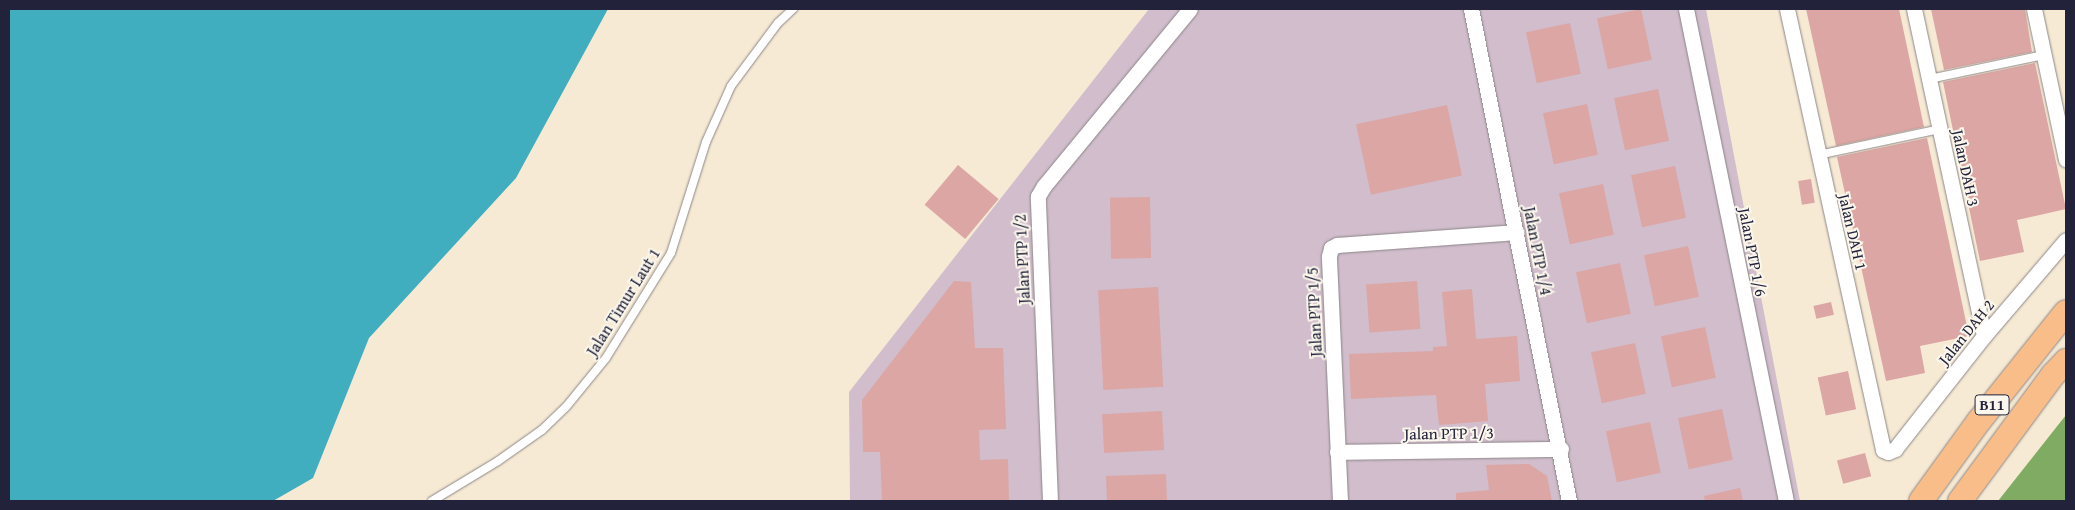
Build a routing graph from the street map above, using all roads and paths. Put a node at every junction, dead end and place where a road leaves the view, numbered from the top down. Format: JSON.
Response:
{"nodes":[{"id":1,"x":793,"y":9,"type":"edge"},
{"id":2,"x":1190,"y":9,"type":"edge"},
{"id":3,"x":1471,"y":9,"type":"edge"},
{"id":4,"x":1686,"y":9,"type":"edge"},
{"id":5,"x":1788,"y":9,"type":"edge"},
{"id":6,"x":1914,"y":9,"type":"edge"},
{"id":7,"x":2034,"y":9,"type":"edge"},
{"id":8,"x":2044,"y":55,"type":"junction"},
{"id":9,"x":1929,"y":80,"type":"junction"},
{"id":10,"x":1940,"y":128,"type":"junction"},
{"id":11,"x":1818,"y":155,"type":"junction"},
{"id":12,"x":2066,"y":160,"type":"edge"},
{"id":13,"x":1517,"y":232,"type":"junction"},
{"id":14,"x":2066,"y":240,"type":"edge"},
{"id":15,"x":2066,"y":312,"type":"edge"},
{"id":16,"x":1984,"y":336,"type":"junction"},
{"id":17,"x":2066,"y":361,"type":"edge"},
{"id":18,"x":1560,"y":449,"type":"junction"},
{"id":19,"x":1895,"y":449,"type":"joint"},
{"id":20,"x":1337,"y":452,"type":"junction"},
{"id":21,"x":1987,"y":467,"type":"junction"},
{"id":22,"x":432,"y":501,"type":"edge"},
{"id":23,"x":1050,"y":501,"type":"edge"},
{"id":24,"x":1340,"y":501,"type":"edge"},
{"id":25,"x":1569,"y":501,"type":"edge"},
{"id":26,"x":1786,"y":501,"type":"edge"},
{"id":27,"x":1922,"y":501,"type":"edge"},
{"id":28,"x":1960,"y":501,"type":"edge"},
{"id":29,"x":1973,"y":501,"type":"edge"}],
"edges":[{"from":1,"to":22,"type":"lane","name":"Jalan Timur Laut 1"},
{"from":2,"to":23,"type":"street","name":"Jalan PTP 1/2"},
{"from":3,"to":13,"type":"street","name":"Jalan PTP 1/4"},
{"from":4,"to":26,"type":"street","name":"Jalan PTP 1/6"},
{"from":5,"to":11,"type":"street","name":"Jalan DAH 1"},
{"from":6,"to":9,"type":"street","name":"Jalan DAH 3"},
{"from":7,"to":8,"type":"street"},
{"from":8,"to":9,"type":"lane"},
{"from":8,"to":12,"type":"street"},
{"from":9,"to":10,"type":"street","name":"Jalan DAH 3"},
{"from":10,"to":11,"type":"lane"},
{"from":10,"to":16,"type":"street","name":"Jalan DAH 3"},
{"from":11,"to":19,"type":"street","name":"Jalan DAH 1"},
{"from":13,"to":18,"type":"street","name":"Jalan PTP 1/4"},
{"from":13,"to":20,"type":"street","name":"Jalan PTP 1/5"},
{"from":14,"to":16,"type":"street","name":"Jalan DAH 2"},
{"from":15,"to":27,"type":"main road","number":"B11"},
{"from":16,"to":19,"type":"street","name":"Jalan DAH 2"},
{"from":17,"to":21,"type":"main road","number":"B11"},
{"from":18,"to":20,"type":"street","name":"Jalan PTP 1/3"},
{"from":18,"to":25,"type":"street","name":"Jalan PTP 1/4"},
{"from":20,"to":24,"type":"street","name":"Jalan PTP 1/5"},
{"from":21,"to":28,"type":"main road","number":"B11"},
{"from":21,"to":29,"type":"main road"}]}
